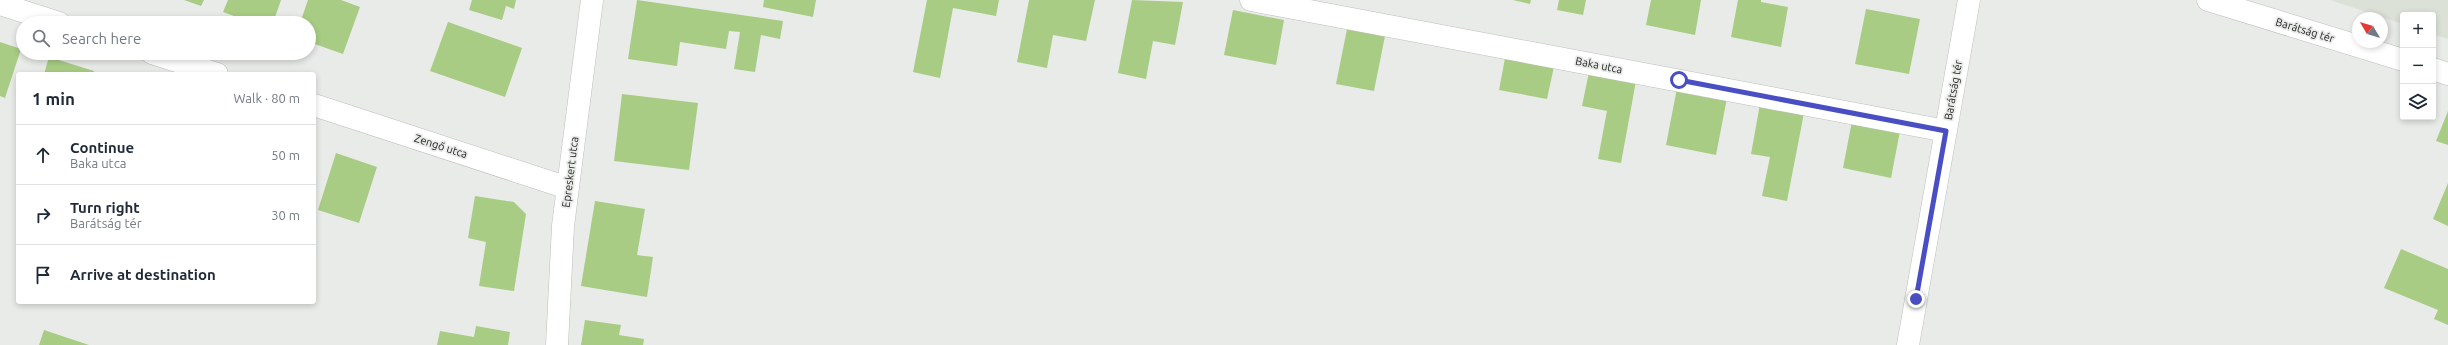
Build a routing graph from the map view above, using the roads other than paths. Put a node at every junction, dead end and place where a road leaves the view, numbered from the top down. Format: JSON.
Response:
{"nodes":[{"id":1,"x":592,"y":0,"type":"edge"},
{"id":2,"x":1252,"y":0,"type":"edge"},
{"id":3,"x":1969,"y":0,"type":"edge"},
{"id":4,"x":2208,"y":0,"type":"edge"},
{"id":5,"x":0,"y":4,"type":"edge"},
{"id":6,"x":37,"y":16,"type":"edge"},
{"id":7,"x":2400,"y":59,"type":"edge"},
{"id":8,"x":174,"y":60,"type":"edge"},
{"id":9,"x":2436,"y":70,"type":"edge"},
{"id":10,"x":211,"y":72,"type":"edge"},
{"id":11,"x":2448,"y":74,"type":"edge"},
{"id":12,"x":316,"y":106,"type":"edge"},
{"id":13,"x":1946,"y":131,"type":"junction"},
{"id":14,"x":568,"y":188,"type":"junction"},
{"id":15,"x":557,"y":345,"type":"edge"},
{"id":16,"x":1908,"y":345,"type":"edge"}],
"edges":[{"from":1,"to":14,"type":"street","name":"Epreskert utca"},
{"from":2,"to":13,"type":"street","name":"Baka utca"},
{"from":3,"to":13,"type":"street","name":"Barátság tér"},
{"from":4,"to":7,"type":"street","name":"Barátság tér"},
{"from":5,"to":6,"type":"street"},
{"from":8,"to":10,"type":"street"},
{"from":9,"to":11,"type":"street"},
{"from":12,"to":14,"type":"street","name":"Zengő utca"},
{"from":13,"to":16,"type":"street","name":"Barátság tér"},
{"from":14,"to":15,"type":"street","name":"Epreskert utca"}]}
